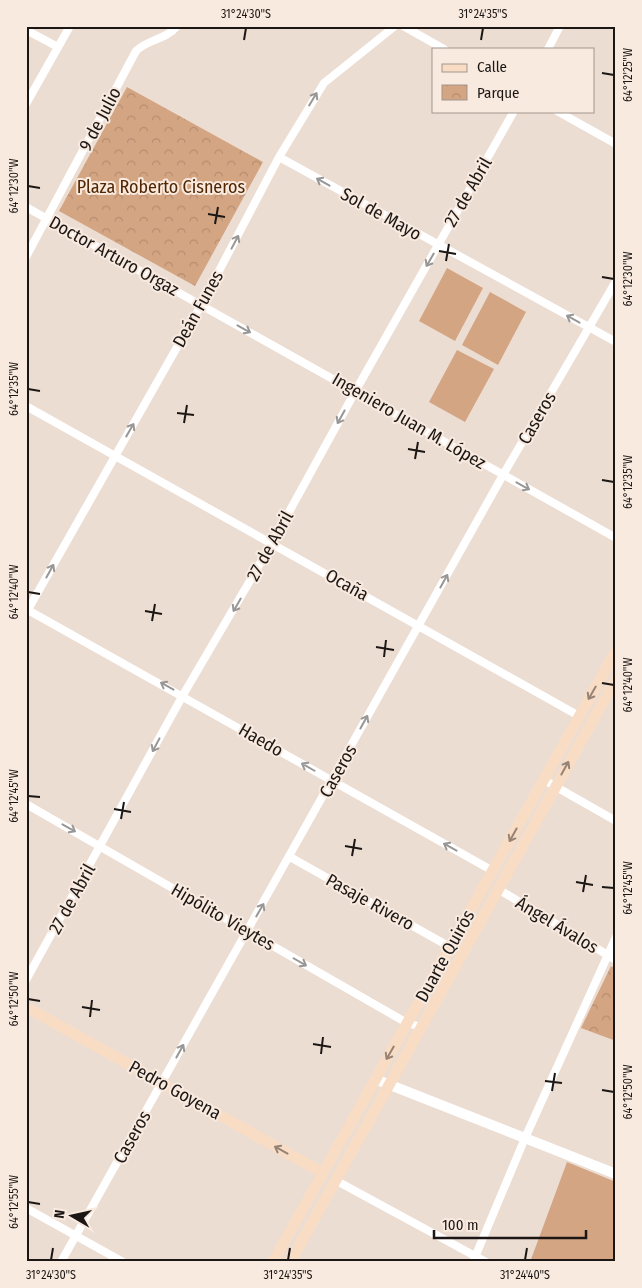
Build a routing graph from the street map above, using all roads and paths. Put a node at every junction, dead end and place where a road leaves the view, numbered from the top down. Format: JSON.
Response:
{"nodes":[{"id":1,"x":70,"y":26,"type":"edge"},
{"id":2,"x":395,"y":26,"type":"edge"},
{"id":3,"x":403,"y":26,"type":"edge"},
{"id":4,"x":560,"y":26,"type":"edge"},
{"id":5,"x":172,"y":28,"type":"edge"},
{"id":6,"x":26,"y":30,"type":"edge"},
{"id":7,"x":58,"y":47,"type":"junction"},
{"id":8,"x":442,"y":48,"type":"edge"},
{"id":9,"x":549,"y":48,"type":"edge"},
{"id":10,"x":26,"y":104,"type":"edge"},
{"id":11,"x":513,"y":112,"type":"edge"},
{"id":12,"x":559,"y":112,"type":"edge"},
{"id":13,"x":616,"y":144,"type":"edge"},
{"id":14,"x":279,"y":157,"type":"junction"},
{"id":15,"x":26,"y":207,"type":"edge"},
{"id":16,"x":47,"y":219,"type":"junction"},
{"id":17,"x":438,"y":246,"type":"junction"},
{"id":18,"x":26,"y":257,"type":"edge"},
{"id":19,"x":616,"y":281,"type":"edge"},
{"id":20,"x":202,"y":305,"type":"junction"},
{"id":21,"x":589,"y":328,"type":"junction"},
{"id":22,"x":616,"y":342,"type":"edge"},
{"id":23,"x":356,"y":390,"type":"junction"},
{"id":24,"x":26,"y":406,"type":"edge"},
{"id":25,"x":115,"y":456,"type":"junction"},
{"id":26,"x":504,"y":475,"type":"junction"},
{"id":27,"x":616,"y":538,"type":"edge"},
{"id":28,"x":272,"y":543,"type":"junction"},
{"id":29,"x":27,"y":611,"type":"edge"},
{"id":30,"x":419,"y":626,"type":"junction"},
{"id":31,"x":616,"y":651,"type":"edge"},
{"id":32,"x":615,"y":680,"type":"edge"},
{"id":33,"x":183,"y":695,"type":"junction"},
{"id":34,"x":579,"y":716,"type":"junction"},
{"id":35,"x":544,"y":780,"type":"junction"},
{"id":36,"x":332,"y":781,"type":"junction"},
{"id":37,"x":555,"y":786,"type":"junction"},
{"id":38,"x":26,"y":804,"type":"edge"},
{"id":39,"x":616,"y":821,"type":"edge"},
{"id":40,"x":101,"y":846,"type":"junction"},
{"id":41,"x":290,"y":857,"type":"junction"},
{"id":42,"x":493,"y":871,"type":"junction"},
{"id":43,"x":498,"y":889,"type":"junction"},
{"id":44,"x":247,"y":932,"type":"junction"},
{"id":45,"x":616,"y":937,"type":"edge"},
{"id":46,"x":450,"y":947,"type":"junction"},
{"id":47,"x":606,"y":954,"type":"junction"},
{"id":48,"x":616,"y":960,"type":"edge"},
{"id":49,"x":26,"y":980,"type":"edge"},
{"id":50,"x":26,"y":1007,"type":"edge"},
{"id":51,"x":407,"y":1023,"type":"junction"},
{"id":52,"x":421,"y":1026,"type":"junction"},
{"id":53,"x":375,"y":1079,"type":"junction"},
{"id":54,"x":162,"y":1083,"type":"junction"},
{"id":55,"x":388,"y":1085,"type":"junction"},
{"id":56,"x":524,"y":1138,"type":"junction"},
{"id":57,"x":323,"y":1173,"type":"junction"},
{"id":58,"x":616,"y":1174,"type":"edge"},
{"id":59,"x":335,"y":1180,"type":"junction"},
{"id":60,"x":26,"y":1208,"type":"edge"},
{"id":61,"x":76,"y":1236,"type":"junction"},
{"id":62,"x":474,"y":1259,"type":"edge"},
{"id":63,"x":62,"y":1262,"type":"edge"},
{"id":64,"x":123,"y":1262,"type":"edge"},
{"id":65,"x":274,"y":1262,"type":"edge"},
{"id":66,"x":290,"y":1262,"type":"edge"},
{"id":67,"x":486,"y":1262,"type":"edge"}],
"edges":[{"from":1,"to":7,"type":"street"},
{"from":14,"to":2,"type":"street","name":"Deán Funes","one_way":true},
{"from":3,"to":8,"type":"street"},
{"from":4,"to":9,"type":"street"},
{"from":5,"to":16,"type":"street","name":"9 de Julio"},
{"from":6,"to":7,"type":"street"},
{"from":7,"to":10,"type":"street"},
{"from":11,"to":17,"type":"street","name":"27 de Abril"},
{"from":12,"to":13,"type":"street"},
{"from":17,"to":14,"type":"street","name":"Sol de Mayo","one_way":true},
{"from":20,"to":14,"type":"street","name":"Deán Funes","one_way":true},
{"from":15,"to":16,"type":"street","name":"Doctor Arturo Orgaz"},
{"from":16,"to":18,"type":"street","name":"9 de Julio"},
{"from":16,"to":20,"type":"street","name":"Doctor Arturo Orgaz"},
{"from":21,"to":17,"type":"street","name":"Sol de Mayo","one_way":true},
{"from":17,"to":23,"type":"street","name":"27 de Abril","one_way":true},
{"from":19,"to":21,"type":"street","name":"Caseros"},
{"from":20,"to":23,"type":"street","name":"Ingeniero Juan M. López","one_way":true},
{"from":25,"to":20,"type":"street","name":"Deán Funes","one_way":true},
{"from":21,"to":22,"type":"street","name":"Sol de Mayo"},
{"from":21,"to":26,"type":"street","name":"Caseros"},
{"from":23,"to":26,"type":"street","name":"Ingeniero Juan M. López"},
{"from":23,"to":28,"type":"street","name":"27 de Abril","one_way":true},
{"from":24,"to":25,"type":"street","name":"Ocaña"},
{"from":25,"to":28,"type":"street","name":"Ocaña"},
{"from":29,"to":25,"type":"street","name":"Deán Funes","one_way":true},
{"from":26,"to":27,"type":"street","name":"Ingeniero Juan M. López","one_way":true},
{"from":30,"to":26,"type":"street","name":"Caseros","one_way":true},
{"from":28,"to":30,"type":"street","name":"Ocaña"},
{"from":28,"to":33,"type":"street","name":"27 de Abril","one_way":true},
{"from":33,"to":29,"type":"street","name":"Haedo","one_way":true},
{"from":30,"to":34,"type":"street","name":"Ocaña"},
{"from":36,"to":30,"type":"street","name":"Caseros","one_way":true},
{"from":31,"to":34,"type":"main road","name":"Duarte Quirós","one_way":true},
{"from":37,"to":32,"type":"main road","name":"Duarte Quirós","one_way":true},
{"from":36,"to":33,"type":"street","name":"Haedo","one_way":true},
{"from":33,"to":40,"type":"street","name":"27 de Abril","one_way":true},
{"from":34,"to":35,"type":"main road","name":"Duarte Quirós"},
{"from":35,"to":37,"type":"street"},
{"from":35,"to":42,"type":"main road","name":"Duarte Quirós","one_way":true},
{"from":36,"to":41,"type":"street","name":"Caseros"},
{"from":42,"to":36,"type":"street","name":"Haedo","one_way":true},
{"from":37,"to":39,"type":"street"},
{"from":37,"to":43,"type":"main road","name":"Duarte Quirós"},
{"from":38,"to":40,"type":"street","name":"Hipólito Vieytes","one_way":true},
{"from":40,"to":44,"type":"street","name":"Hipólito Vieytes"},
{"from":40,"to":49,"type":"street","name":"27 de Abril"},
{"from":44,"to":41,"type":"street","name":"Caseros","one_way":true},
{"from":41,"to":46,"type":"street","name":"Pasaje Rivero"},
{"from":42,"to":46,"type":"main road","name":"Duarte Quirós"},
{"from":43,"to":47,"type":"street","name":"Ángel Ávalos"},
{"from":43,"to":52,"type":"main road","name":"Duarte Quirós"},
{"from":44,"to":51,"type":"street","name":"Hipólito Vieytes","one_way":true},
{"from":54,"to":44,"type":"street","name":"Caseros","one_way":true},
{"from":45,"to":47,"type":"street"},
{"from":46,"to":51,"type":"main road","name":"Duarte Quirós"},
{"from":47,"to":48,"type":"street","name":"Ángel Ávalos"},
{"from":47,"to":56,"type":"street"},
{"from":50,"to":54,"type":"main road","name":"Pedro Goyena"},
{"from":51,"to":52,"type":"street","name":"Hipólito Vieytes"},
{"from":51,"to":53,"type":"main road","name":"Duarte Quirós","one_way":true},
{"from":52,"to":55,"type":"main road","name":"Duarte Quirós"},
{"from":53,"to":55,"type":"street"},
{"from":53,"to":57,"type":"main road","name":"Duarte Quirós"},
{"from":57,"to":54,"type":"main road","name":"Pedro Goyena","one_way":true},
{"from":54,"to":61,"type":"street","name":"Caseros"},
{"from":55,"to":56,"type":"street"},
{"from":55,"to":59,"type":"main road","name":"Duarte Quirós"},
{"from":56,"to":58,"type":"street"},
{"from":56,"to":62,"type":"street"},
{"from":57,"to":65,"type":"main road","name":"Duarte Quirós"},
{"from":59,"to":62,"type":"street"},
{"from":59,"to":66,"type":"main road","name":"Duarte Quirós"},
{"from":60,"to":61,"type":"street"},
{"from":61,"to":63,"type":"street","name":"Caseros"},
{"from":61,"to":64,"type":"street"},
{"from":62,"to":67,"type":"street"}]}
